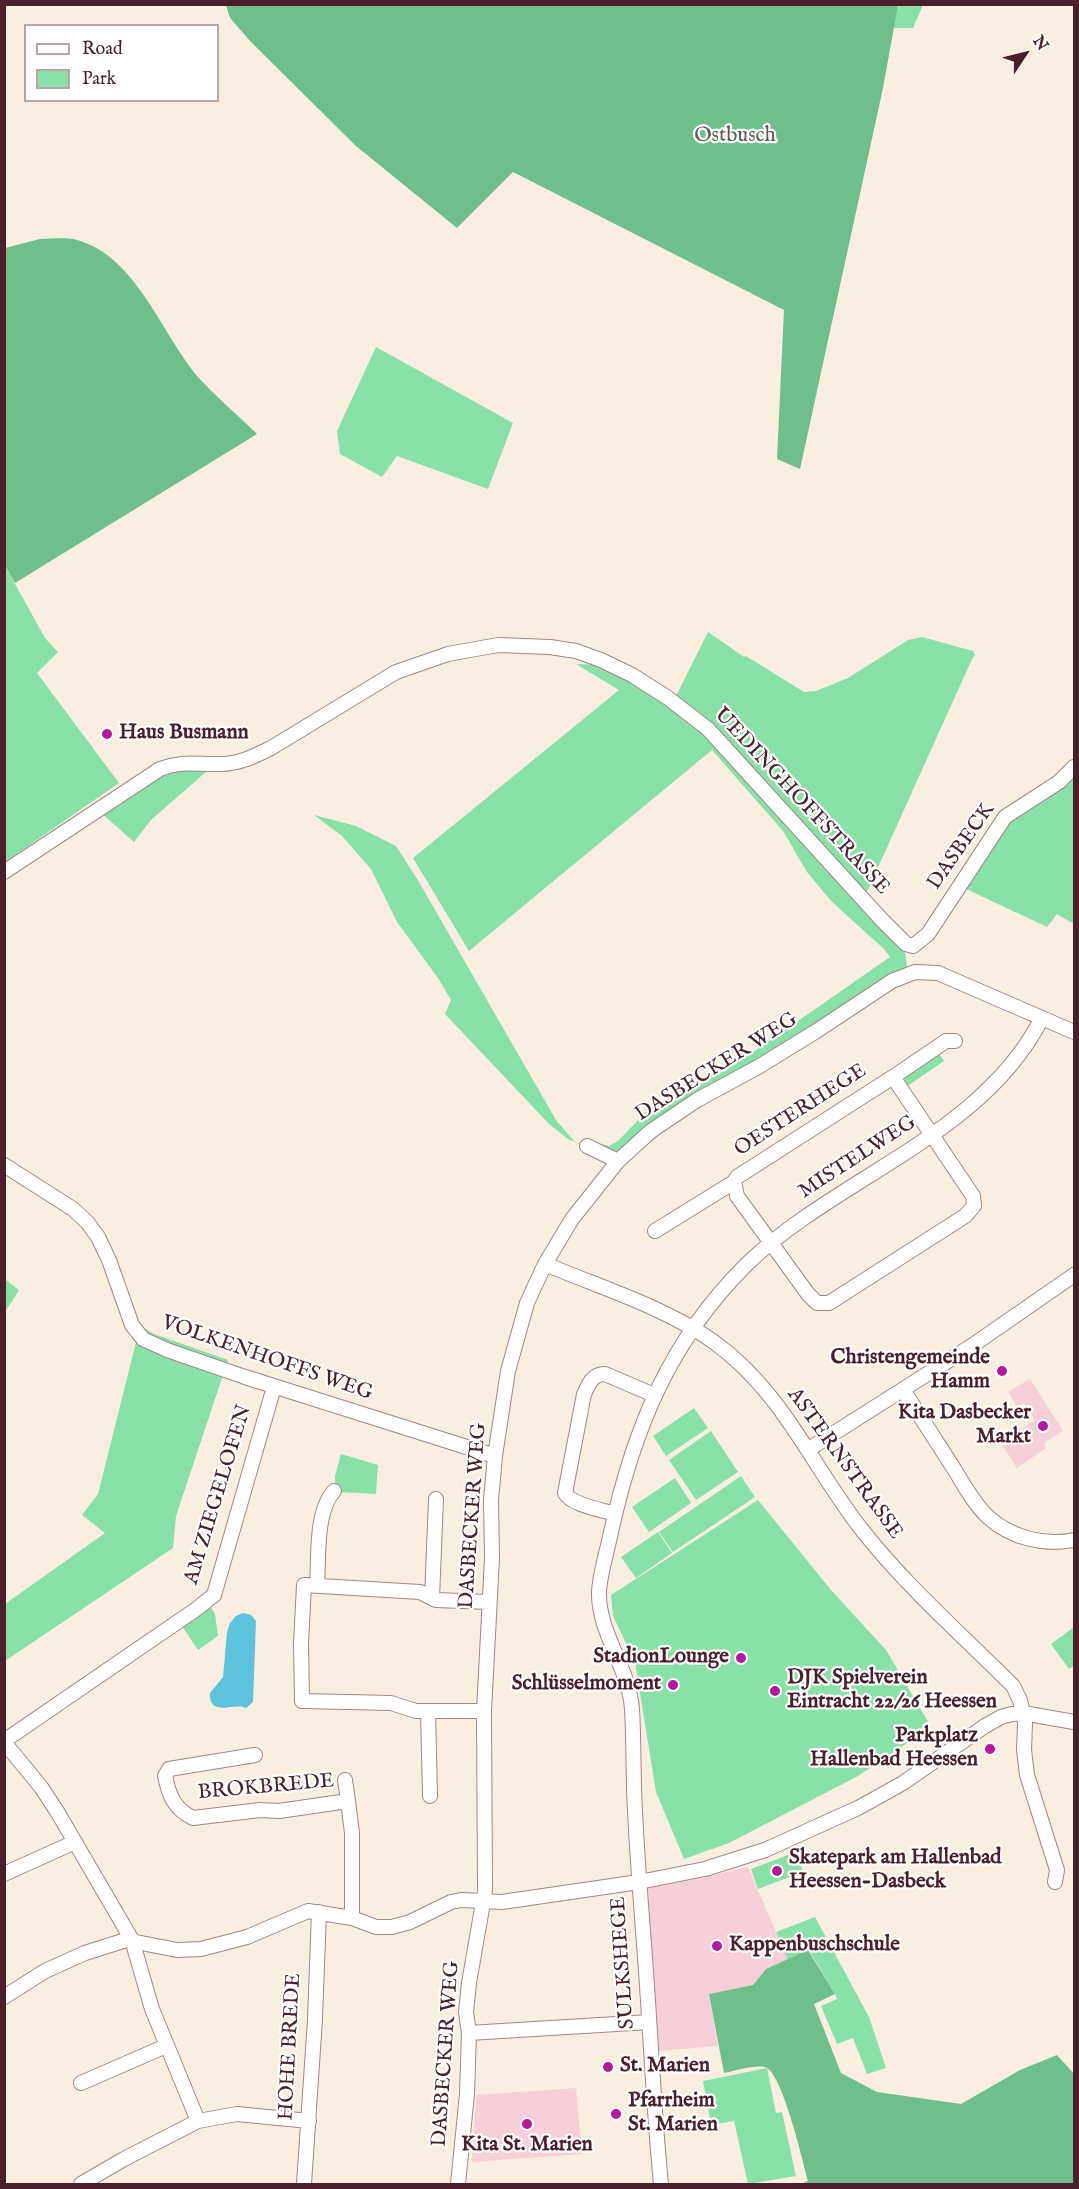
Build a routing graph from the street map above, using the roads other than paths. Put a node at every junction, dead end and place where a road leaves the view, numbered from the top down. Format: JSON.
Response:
{"nodes":[{"id":1,"x":1074,"y":767,"type":"edge"},
{"id":2,"x":4,"y":872,"type":"edge"},
{"id":3,"x":913,"y":946,"type":"junction"},
{"id":4,"x":915,"y":972,"type":"junction"},
{"id":5,"x":1042,"y":1018,"type":"junction"},
{"id":6,"x":1074,"y":1032,"type":"edge"},
{"id":7,"x":955,"y":1041,"type":"dead end"},
{"id":8,"x":893,"y":1077,"type":"junction"},
{"id":9,"x":932,"y":1134,"type":"junction"},
{"id":10,"x":587,"y":1146,"type":"dead end"},
{"id":11,"x":618,"y":1161,"type":"junction"},
{"id":12,"x":4,"y":1165,"type":"edge"},
{"id":13,"x":734,"y":1182,"type":"junction"},
{"id":14,"x":655,"y":1231,"type":"dead end"},
{"id":15,"x":770,"y":1242,"type":"junction"},
{"id":16,"x":545,"y":1264,"type":"junction"},
{"id":17,"x":1074,"y":1275,"type":"edge"},
{"id":18,"x":692,"y":1328,"type":"junction"},
{"id":19,"x":274,"y":1387,"type":"junction"},
{"id":20,"x":903,"y":1390,"type":"junction"},
{"id":21,"x":654,"y":1395,"type":"junction"},
{"id":22,"x":809,"y":1449,"type":"junction"},
{"id":23,"x":495,"y":1456,"type":"junction"},
{"id":24,"x":334,"y":1491,"type":"dead end"},
{"id":25,"x":436,"y":1499,"type":"dead end"},
{"id":26,"x":615,"y":1514,"type":"junction"},
{"id":27,"x":1074,"y":1540,"type":"edge"},
{"id":28,"x":317,"y":1585,"type":"junction"},
{"id":29,"x":432,"y":1598,"type":"junction"},
{"id":30,"x":489,"y":1602,"type":"junction"},
{"id":31,"x":428,"y":1711,"type":"junction"},
{"id":32,"x":483,"y":1711,"type":"junction"},
{"id":33,"x":1023,"y":1713,"type":"junction"},
{"id":34,"x":1074,"y":1722,"type":"edge"},
{"id":35,"x":4,"y":1741,"type":"edge"},
{"id":36,"x":255,"y":1755,"type":"dead end"},
{"id":37,"x":345,"y":1780,"type":"dead end"},
{"id":38,"x":430,"y":1796,"type":"dead end"},
{"id":39,"x":348,"y":1801,"type":"junction"},
{"id":40,"x":75,"y":1842,"type":"junction"},
{"id":41,"x":4,"y":1874,"type":"edge"},
{"id":42,"x":639,"y":1882,"type":"junction"},
{"id":43,"x":1055,"y":1882,"type":"dead end"},
{"id":44,"x":484,"y":1900,"type":"junction"},
{"id":45,"x":319,"y":1912,"type":"junction"},
{"id":46,"x":352,"y":1918,"type":"junction"},
{"id":47,"x":132,"y":1940,"type":"junction"},
{"id":48,"x":4,"y":1997,"type":"edge"},
{"id":49,"x":649,"y":2022,"type":"junction"},
{"id":50,"x":469,"y":2033,"type":"junction"},
{"id":51,"x":166,"y":2046,"type":"junction"},
{"id":52,"x":81,"y":2083,"type":"dead end"},
{"id":53,"x":198,"y":2121,"type":"junction"},
{"id":54,"x":309,"y":2121,"type":"junction"},
{"id":55,"x":81,"y":2184,"type":"edge"},
{"id":56,"x":304,"y":2184,"type":"edge"},
{"id":57,"x":458,"y":2184,"type":"edge"},
{"id":58,"x":661,"y":2184,"type":"edge"}],
"edges":[{"from":1,"to":3,"type":"street","name":"DASBECK"},
{"from":2,"to":3,"type":"street","name":"UEDINGHOFFSTRASSE"},
{"from":3,"to":4,"type":"street"},
{"from":4,"to":5,"type":"street"},
{"from":4,"to":11,"type":"street","name":"DASBECKER WEG"},
{"from":5,"to":6,"type":"street"},
{"from":5,"to":9,"type":"street","name":"MISTELWEG"},
{"from":7,"to":8,"type":"street","name":"OESTERHEGE"},
{"from":8,"to":9,"type":"street","name":"OESTERHEGE"},
{"from":8,"to":13,"type":"street","name":"OESTERHEGE"},
{"from":9,"to":15,"type":"street","name":"MISTELWEG"},
{"from":9,"to":15,"type":"street","name":"OESTERHEGE"},
{"from":10,"to":11,"type":"street"},
{"from":11,"to":16,"type":"street","name":"DASBECKER WEG"},
{"from":12,"to":19,"type":"street","name":"VOLKENHOFFS WEG"},
{"from":13,"to":14,"type":"street","name":"OESTERHEGE"},
{"from":13,"to":15,"type":"street","name":"OESTERHEGE"},
{"from":15,"to":18,"type":"street","name":"MISTELWEG"},
{"from":16,"to":18,"type":"street","name":"ASTERNSTRASSE"},
{"from":16,"to":23,"type":"street","name":"DASBECKER WEG"},
{"from":17,"to":20,"type":"street"},
{"from":18,"to":21,"type":"street","name":"MISTELWEG"},
{"from":18,"to":22,"type":"street","name":"ASTERNSTRASSE"},
{"from":19,"to":23,"type":"street","name":"VOLKENHOFFS WEG"},
{"from":19,"to":35,"type":"street","name":"AM ZIEGELOFEN"},
{"from":20,"to":22,"type":"street"},
{"from":20,"to":27,"type":"street"},
{"from":21,"to":26,"type":"street","name":"MISTELWEG"},
{"from":21,"to":26,"type":"street"},
{"from":22,"to":33,"type":"street","name":"ASTERNSTRASSE"},
{"from":23,"to":30,"type":"street","name":"DASBECKER WEG"},
{"from":24,"to":28,"type":"street"},
{"from":25,"to":29,"type":"street"},
{"from":26,"to":42,"type":"street","name":"SULKSHEGE"},
{"from":28,"to":29,"type":"street"},
{"from":28,"to":31,"type":"street"},
{"from":29,"to":30,"type":"street"},
{"from":30,"to":32,"type":"street","name":"DASBECKER WEG"},
{"from":31,"to":32,"type":"street"},
{"from":31,"to":38,"type":"street"},
{"from":32,"to":44,"type":"street","name":"DASBECKER WEG"},
{"from":33,"to":34,"type":"street"},
{"from":33,"to":42,"type":"street"},
{"from":33,"to":43,"type":"street","name":"ASTERNSTRASSE"},
{"from":35,"to":40,"type":"street"},
{"from":36,"to":39,"type":"street","name":"BROKBREDE"},
{"from":37,"to":39,"type":"street","name":"BROKBREDE"},
{"from":39,"to":46,"type":"street","name":"BROKBREDE"},
{"from":40,"to":41,"type":"street"},
{"from":40,"to":47,"type":"street"},
{"from":42,"to":44,"type":"street"},
{"from":42,"to":49,"type":"street","name":"SULKSHEGE"},
{"from":44,"to":46,"type":"street"},
{"from":44,"to":50,"type":"street","name":"DASBECKER WEG"},
{"from":45,"to":46,"type":"street"},
{"from":45,"to":47,"type":"street"},
{"from":45,"to":54,"type":"street","name":"HOHE BREDE"},
{"from":47,"to":48,"type":"street"},
{"from":47,"to":51,"type":"street"},
{"from":49,"to":50,"type":"street"},
{"from":49,"to":58,"type":"street","name":"SULKSHEGE"},
{"from":50,"to":57,"type":"street","name":"DASBECKER WEG"},
{"from":51,"to":52,"type":"street"},
{"from":51,"to":53,"type":"street"},
{"from":53,"to":54,"type":"street"},
{"from":53,"to":55,"type":"street"},
{"from":54,"to":56,"type":"street","name":"HOHE BREDE"}]}
